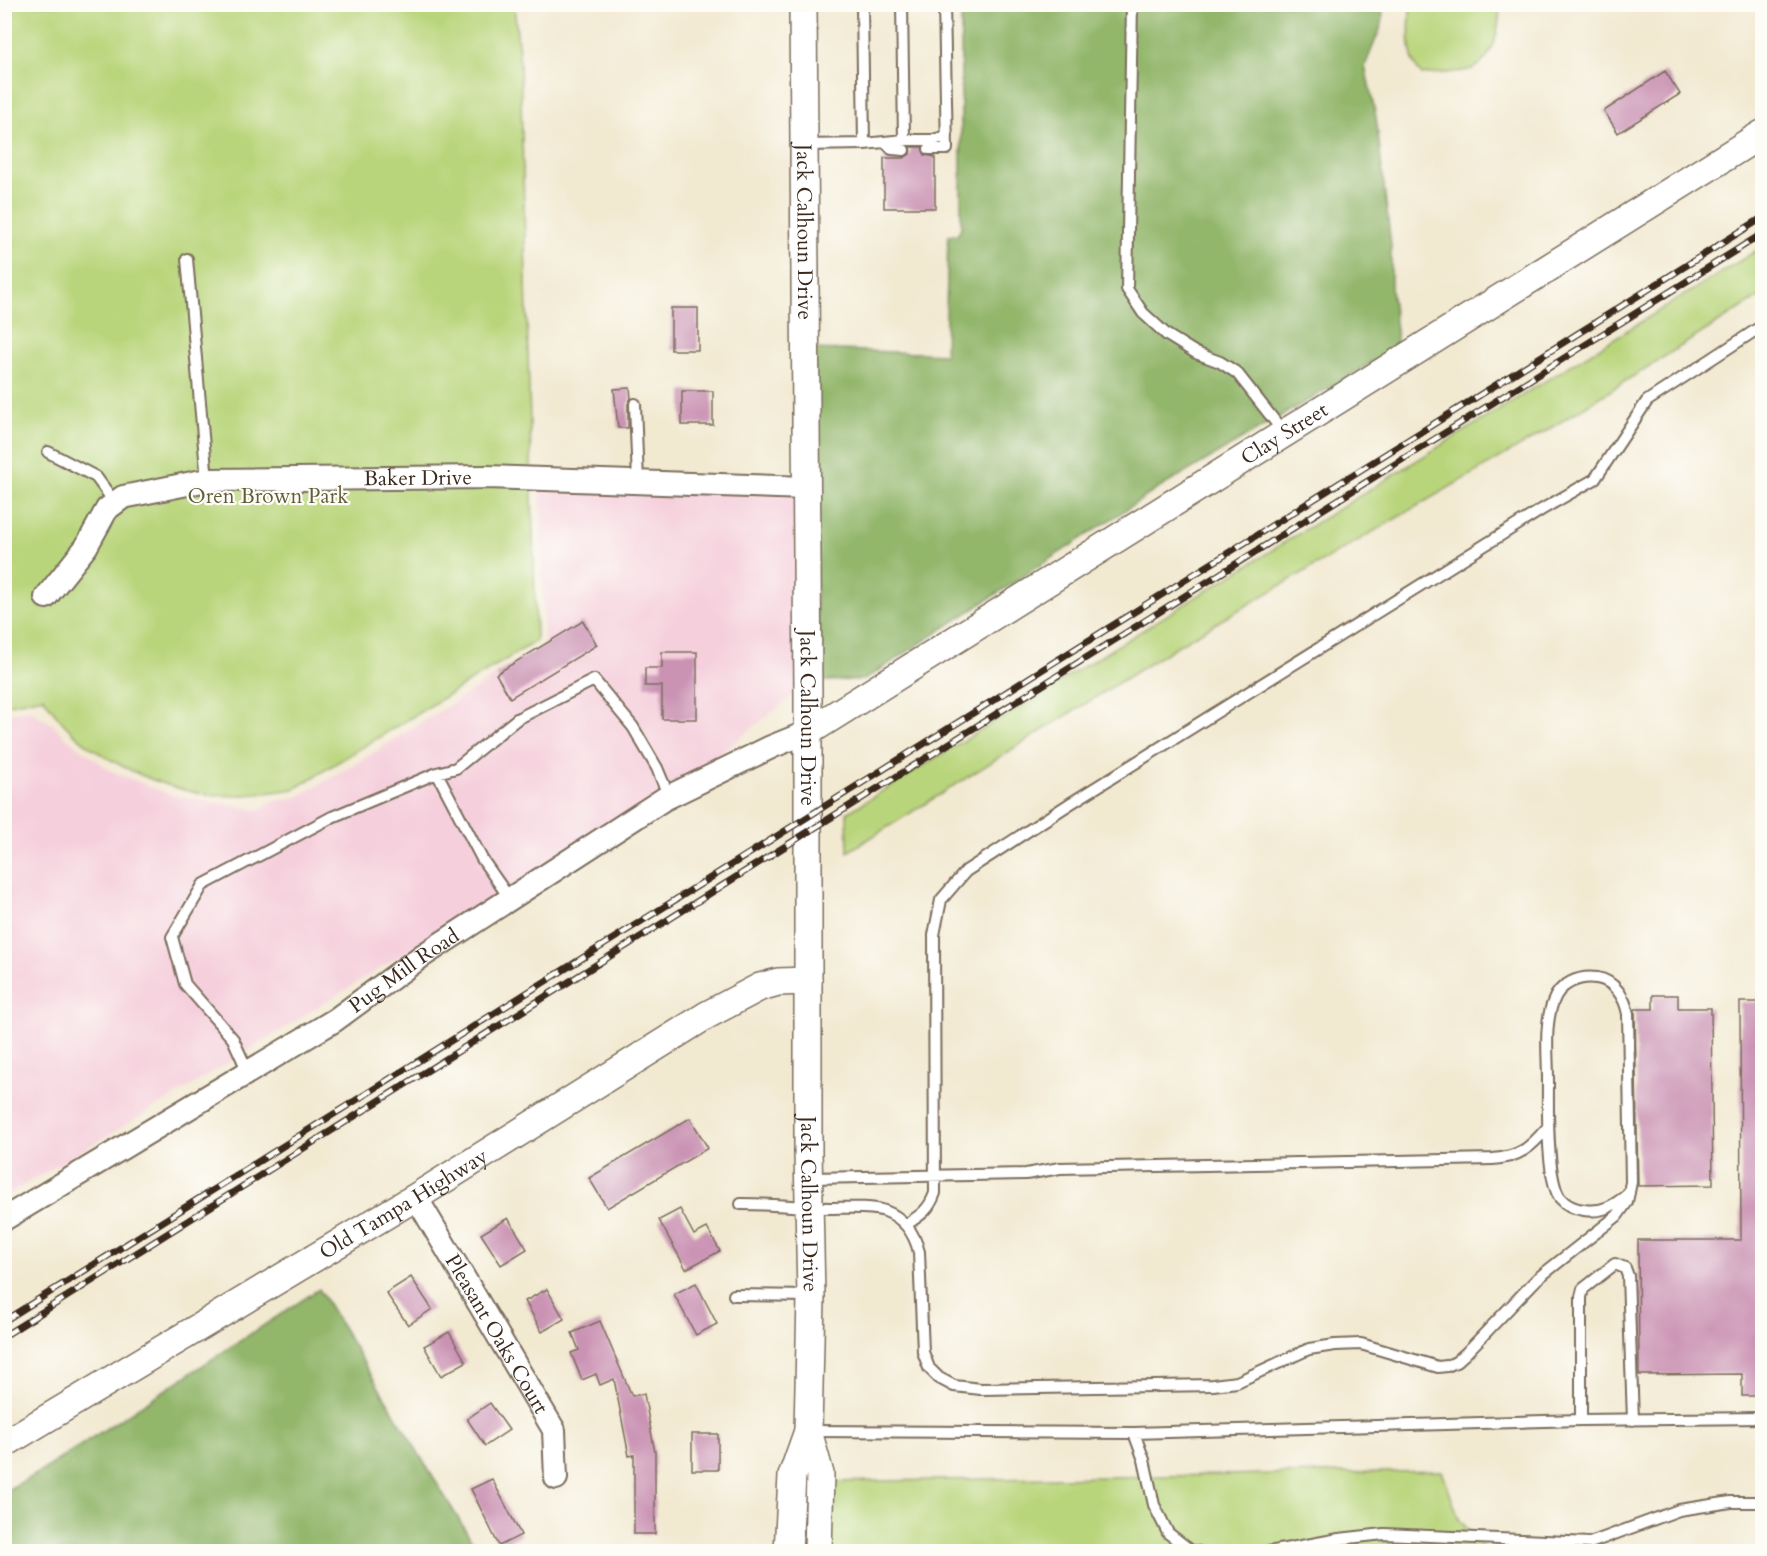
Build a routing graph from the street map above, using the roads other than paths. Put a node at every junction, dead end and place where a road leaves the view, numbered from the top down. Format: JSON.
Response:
{"nodes":[{"id":1,"x":802,"y":4,"type":"edge"},
{"id":2,"x":862,"y":4,"type":"edge"},
{"id":3,"x":902,"y":4,"type":"edge"},
{"id":4,"x":944,"y":4,"type":"edge"},
{"id":5,"x":1132,"y":4,"type":"edge"},
{"id":6,"x":1762,"y":134,"type":"edge"},
{"id":7,"x":947,"y":136,"type":"junction"},
{"id":8,"x":864,"y":144,"type":"junction"},
{"id":9,"x":803,"y":145,"type":"junction"},
{"id":10,"x":904,"y":145,"type":"junction"},
{"id":11,"x":929,"y":149,"type":"dead end"},
{"id":12,"x":187,"y":260,"type":"dead end"},
{"id":13,"x":1762,"y":326,"type":"edge"},
{"id":14,"x":635,"y":404,"type":"dead end"},
{"id":15,"x":1285,"y":434,"type":"junction"},
{"id":16,"x":48,"y":452,"type":"dead end"},
{"id":17,"x":207,"y":480,"type":"junction"},
{"id":18,"x":639,"y":482,"type":"junction"},
{"id":19,"x":806,"y":488,"type":"junction"},
{"id":20,"x":115,"y":503,"type":"junction"},
{"id":21,"x":46,"y":597,"type":"dead end"},
{"id":22,"x":808,"y":732,"type":"junction"},
{"id":23,"x":437,"y":773,"type":"junction"},
{"id":24,"x":669,"y":797,"type":"junction"},
{"id":25,"x":510,"y":899,"type":"junction"},
{"id":26,"x":808,"y":981,"type":"junction"},
{"id":27,"x":248,"y":1072,"type":"junction"},
{"id":28,"x":1547,"y":1128,"type":"junction"},
{"id":29,"x":934,"y":1176,"type":"junction"},
{"id":30,"x":808,"y":1178,"type":"junction"},
{"id":31,"x":1629,"y":1193,"type":"junction"},
{"id":32,"x":416,"y":1197,"type":"junction"},
{"id":33,"x":741,"y":1204,"type":"dead end"},
{"id":34,"x":809,"y":1207,"type":"junction"},
{"id":35,"x":4,"y":1219,"type":"edge"},
{"id":36,"x":907,"y":1224,"type":"junction"},
{"id":37,"x":734,"y":1295,"type":"dead end"},
{"id":38,"x":811,"y":1296,"type":"junction"},
{"id":39,"x":1762,"y":1418,"type":"edge"},
{"id":40,"x":1581,"y":1420,"type":"junction"},
{"id":41,"x":1633,"y":1420,"type":"junction"},
{"id":42,"x":808,"y":1431,"type":"junction"},
{"id":43,"x":1134,"y":1433,"type":"junction"},
{"id":44,"x":4,"y":1444,"type":"edge"},
{"id":45,"x":556,"y":1478,"type":"dead end"},
{"id":46,"x":1762,"y":1502,"type":"edge"},
{"id":47,"x":788,"y":1551,"type":"edge"},
{"id":48,"x":818,"y":1551,"type":"edge"},
{"id":49,"x":1199,"y":1551,"type":"edge"},
{"id":50,"x":1269,"y":1551,"type":"edge"}],
"edges":[{"from":1,"to":9,"type":"street","name":"Jack Calhoun Drive"},
{"from":2,"to":8,"type":"lane"},
{"from":3,"to":10,"type":"lane"},
{"from":4,"to":7,"type":"lane"},
{"from":5,"to":15,"type":"lane"},
{"from":6,"to":15,"type":"street","name":"Clay Street"},
{"from":7,"to":10,"type":"lane"},
{"from":7,"to":11,"type":"lane"},
{"from":8,"to":9,"type":"lane"},
{"from":8,"to":10,"type":"lane"},
{"from":9,"to":19,"type":"street","name":"Jack Calhoun Drive"},
{"from":12,"to":17,"type":"lane"},
{"from":13,"to":29,"type":"lane"},
{"from":14,"to":18,"type":"lane"},
{"from":15,"to":22,"type":"street","name":"Clay Street"},
{"from":16,"to":20,"type":"lane"},
{"from":17,"to":18,"type":"street","name":"Baker Drive"},
{"from":17,"to":20,"type":"street","name":"Baker Drive"},
{"from":18,"to":19,"type":"street","name":"Baker Drive"},
{"from":19,"to":22,"type":"street","name":"Jack Calhoun Drive"},
{"from":20,"to":21,"type":"street"},
{"from":22,"to":24,"type":"street","name":"Pug Mill Road"},
{"from":22,"to":26,"type":"street","name":"Jack Calhoun Drive"},
{"from":23,"to":24,"type":"lane"},
{"from":23,"to":25,"type":"lane"},
{"from":23,"to":27,"type":"lane"},
{"from":24,"to":25,"type":"street","name":"Pug Mill Road"},
{"from":25,"to":27,"type":"street","name":"Pug Mill Road"},
{"from":26,"to":30,"type":"street","name":"Jack Calhoun Drive"},
{"from":26,"to":32,"type":"street","name":"Old Tampa Highway"},
{"from":27,"to":35,"type":"street","name":"Pug Mill Road"},
{"from":28,"to":29,"type":"lane"},
{"from":28,"to":31,"type":"lane"},
{"from":28,"to":31,"type":"lane"},
{"from":29,"to":30,"type":"lane"},
{"from":29,"to":36,"type":"lane"},
{"from":30,"to":34,"type":"street","name":"Jack Calhoun Drive"},
{"from":31,"to":36,"type":"lane"},
{"from":32,"to":44,"type":"street","name":"Old Tampa Highway"},
{"from":32,"to":45,"type":"street","name":"Pleasant Oaks Court"},
{"from":33,"to":34,"type":"lane"},
{"from":34,"to":36,"type":"lane"},
{"from":34,"to":38,"type":"street","name":"Jack Calhoun Drive"},
{"from":37,"to":38,"type":"lane"},
{"from":38,"to":42,"type":"street","name":"Jack Calhoun Drive"},
{"from":39,"to":41,"type":"lane"},
{"from":40,"to":41,"type":"lane"},
{"from":40,"to":41,"type":"lane"},
{"from":40,"to":43,"type":"lane"},
{"from":42,"to":43,"type":"lane"},
{"from":42,"to":47,"type":"street","name":"Jack Calhoun Drive"},
{"from":42,"to":48,"type":"street","name":"Jack Calhoun Drive"},
{"from":43,"to":49,"type":"lane"},
{"from":46,"to":50,"type":"lane"}]}
